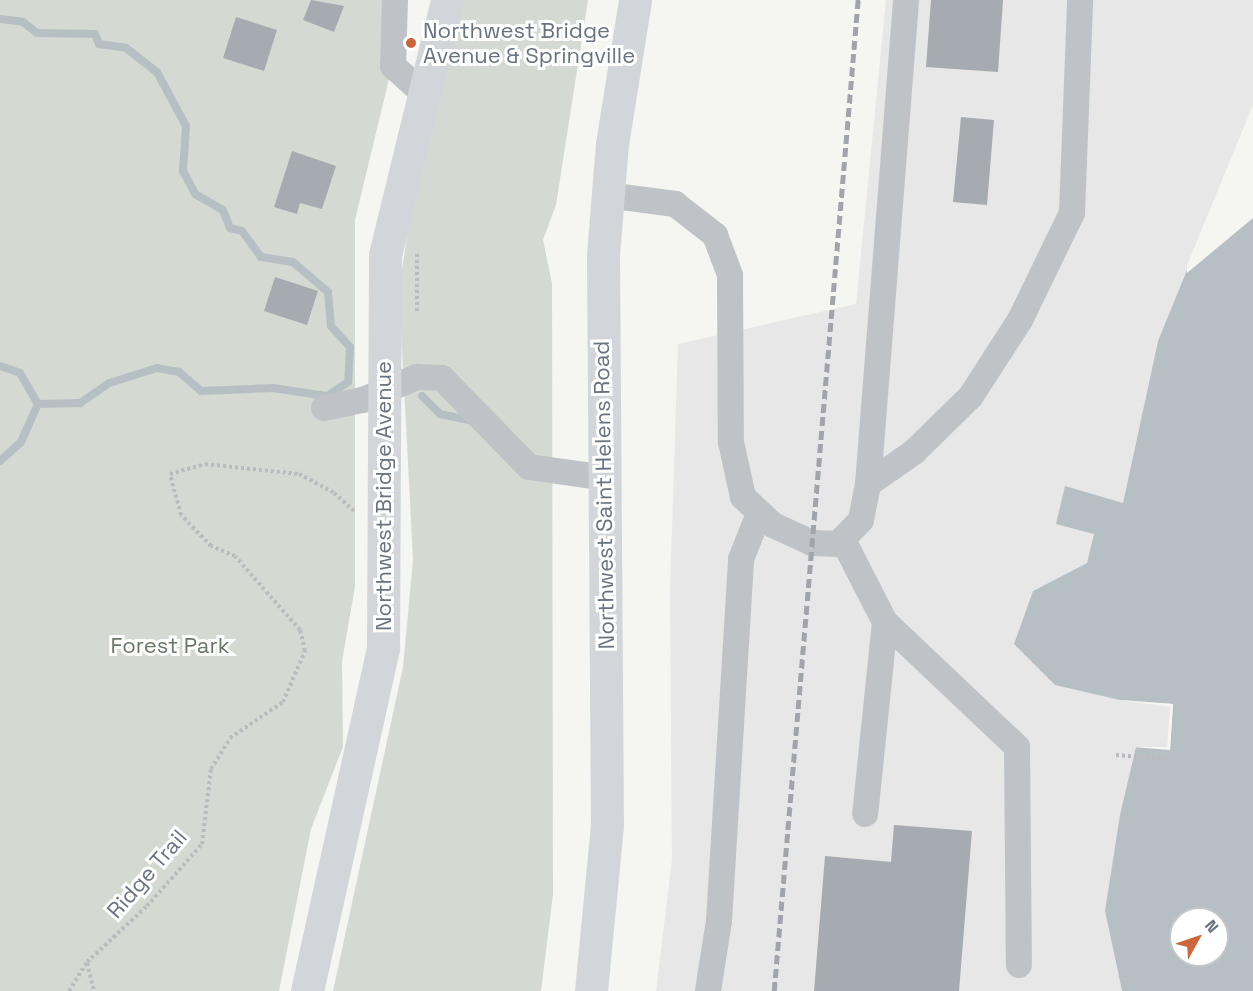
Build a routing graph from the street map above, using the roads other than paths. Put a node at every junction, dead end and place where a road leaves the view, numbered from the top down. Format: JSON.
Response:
{"nodes":[{"id":1,"x":395,"y":0,"type":"edge"},
{"id":2,"x":447,"y":0,"type":"edge"},
{"id":3,"x":635,"y":0,"type":"edge"},
{"id":4,"x":906,"y":0,"type":"edge"},
{"id":5,"x":1080,"y":0,"type":"edge"},
{"id":6,"x":422,"y":92,"type":"junction"},
{"id":7,"x":607,"y":195,"type":"junction"},
{"id":8,"x":324,"y":408,"type":"dead end"},
{"id":9,"x":605,"y":478,"type":"junction"},
{"id":10,"x":868,"y":484,"type":"junction"},
{"id":11,"x":758,"y":516,"type":"junction"},
{"id":12,"x":843,"y":540,"type":"junction"},
{"id":13,"x":885,"y":622,"type":"junction"},
{"id":14,"x":865,"y":814,"type":"dead end"},
{"id":15,"x":1019,"y":965,"type":"dead end"},
{"id":16,"x":307,"y":991,"type":"edge"},
{"id":17,"x":591,"y":991,"type":"edge"},
{"id":18,"x":708,"y":991,"type":"edge"}],
"edges":[{"from":1,"to":6,"type":"street"},
{"from":2,"to":6,"type":"main road","name":"Northwest Bridge Avenue"},
{"from":3,"to":7,"type":"main road","name":"Northwest Saint Helens Road"},
{"from":4,"to":10,"type":"street"},
{"from":5,"to":10,"type":"street"},
{"from":6,"to":16,"type":"main road","name":"Northwest Bridge Avenue"},
{"from":7,"to":9,"type":"main road","name":"Northwest Saint Helens Road"},
{"from":7,"to":11,"type":"street"},
{"from":8,"to":9,"type":"street"},
{"from":9,"to":17,"type":"main road","name":"Northwest Saint Helens Road"},
{"from":10,"to":12,"type":"street"},
{"from":11,"to":12,"type":"street"},
{"from":11,"to":18,"type":"street"},
{"from":12,"to":13,"type":"street"},
{"from":13,"to":14,"type":"street"},
{"from":13,"to":15,"type":"street"}]}
